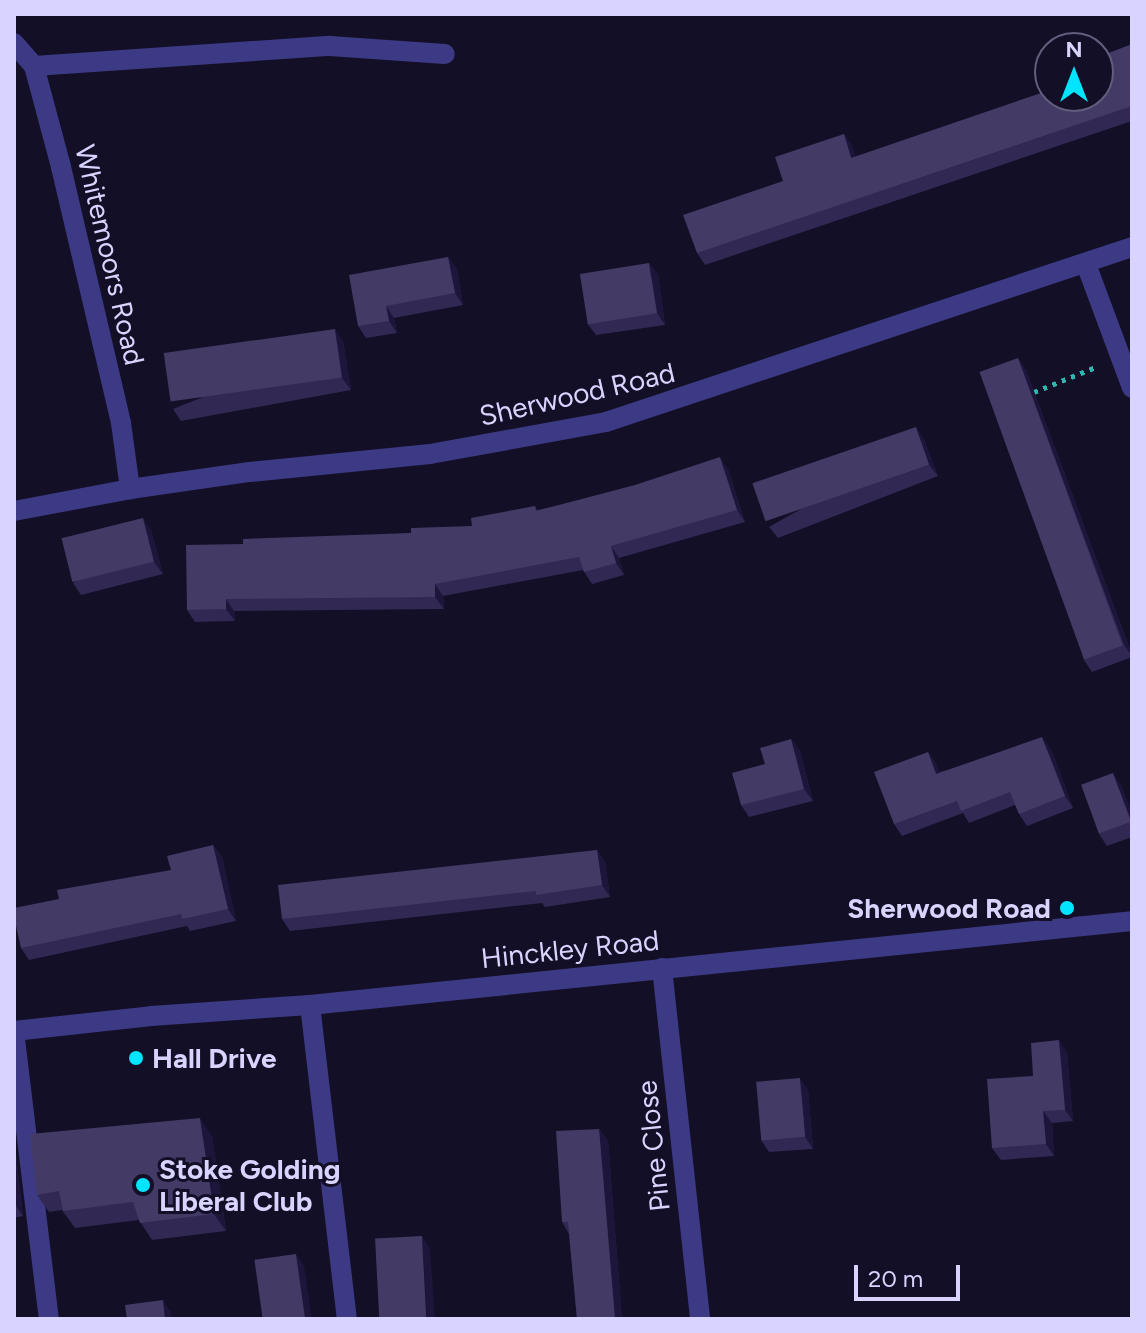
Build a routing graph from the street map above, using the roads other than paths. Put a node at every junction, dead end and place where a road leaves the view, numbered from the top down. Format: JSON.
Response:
{"nodes":[{"id":1,"x":14,"y":43,"type":"edge"},
{"id":2,"x":445,"y":54,"type":"dead end"},
{"id":3,"x":34,"y":66,"type":"junction"},
{"id":4,"x":1132,"y":247,"type":"edge"},
{"id":5,"x":1086,"y":264,"type":"junction"},
{"id":6,"x":1132,"y":388,"type":"edge"},
{"id":7,"x":130,"y":489,"type":"junction"},
{"id":8,"x":14,"y":511,"type":"edge"},
{"id":9,"x":1132,"y":921,"type":"edge"},
{"id":10,"x":662,"y":968,"type":"junction"},
{"id":11,"x":310,"y":1005,"type":"junction"},
{"id":12,"x":14,"y":1031,"type":"edge"},
{"id":13,"x":49,"y":1319,"type":"edge"},
{"id":14,"x":347,"y":1319,"type":"edge"},
{"id":15,"x":700,"y":1319,"type":"edge"}],
"edges":[{"from":1,"to":3,"type":"street","name":"Whitemoors Road"},
{"from":2,"to":3,"type":"street"},
{"from":3,"to":7,"type":"street","name":"Whitemoors Road"},
{"from":4,"to":5,"type":"street","name":"Sherwood Road"},
{"from":5,"to":6,"type":"street"},
{"from":5,"to":7,"type":"street","name":"Sherwood Road"},
{"from":7,"to":8,"type":"street","name":"Sherwood Road"},
{"from":9,"to":10,"type":"street","name":"Hinckley Road"},
{"from":10,"to":11,"type":"street","name":"Hinckley Road"},
{"from":10,"to":15,"type":"street","name":"Pine Close"},
{"from":11,"to":12,"type":"street","name":"Hinckley Road"},
{"from":11,"to":14,"type":"street"},
{"from":12,"to":13,"type":"street"}]}
